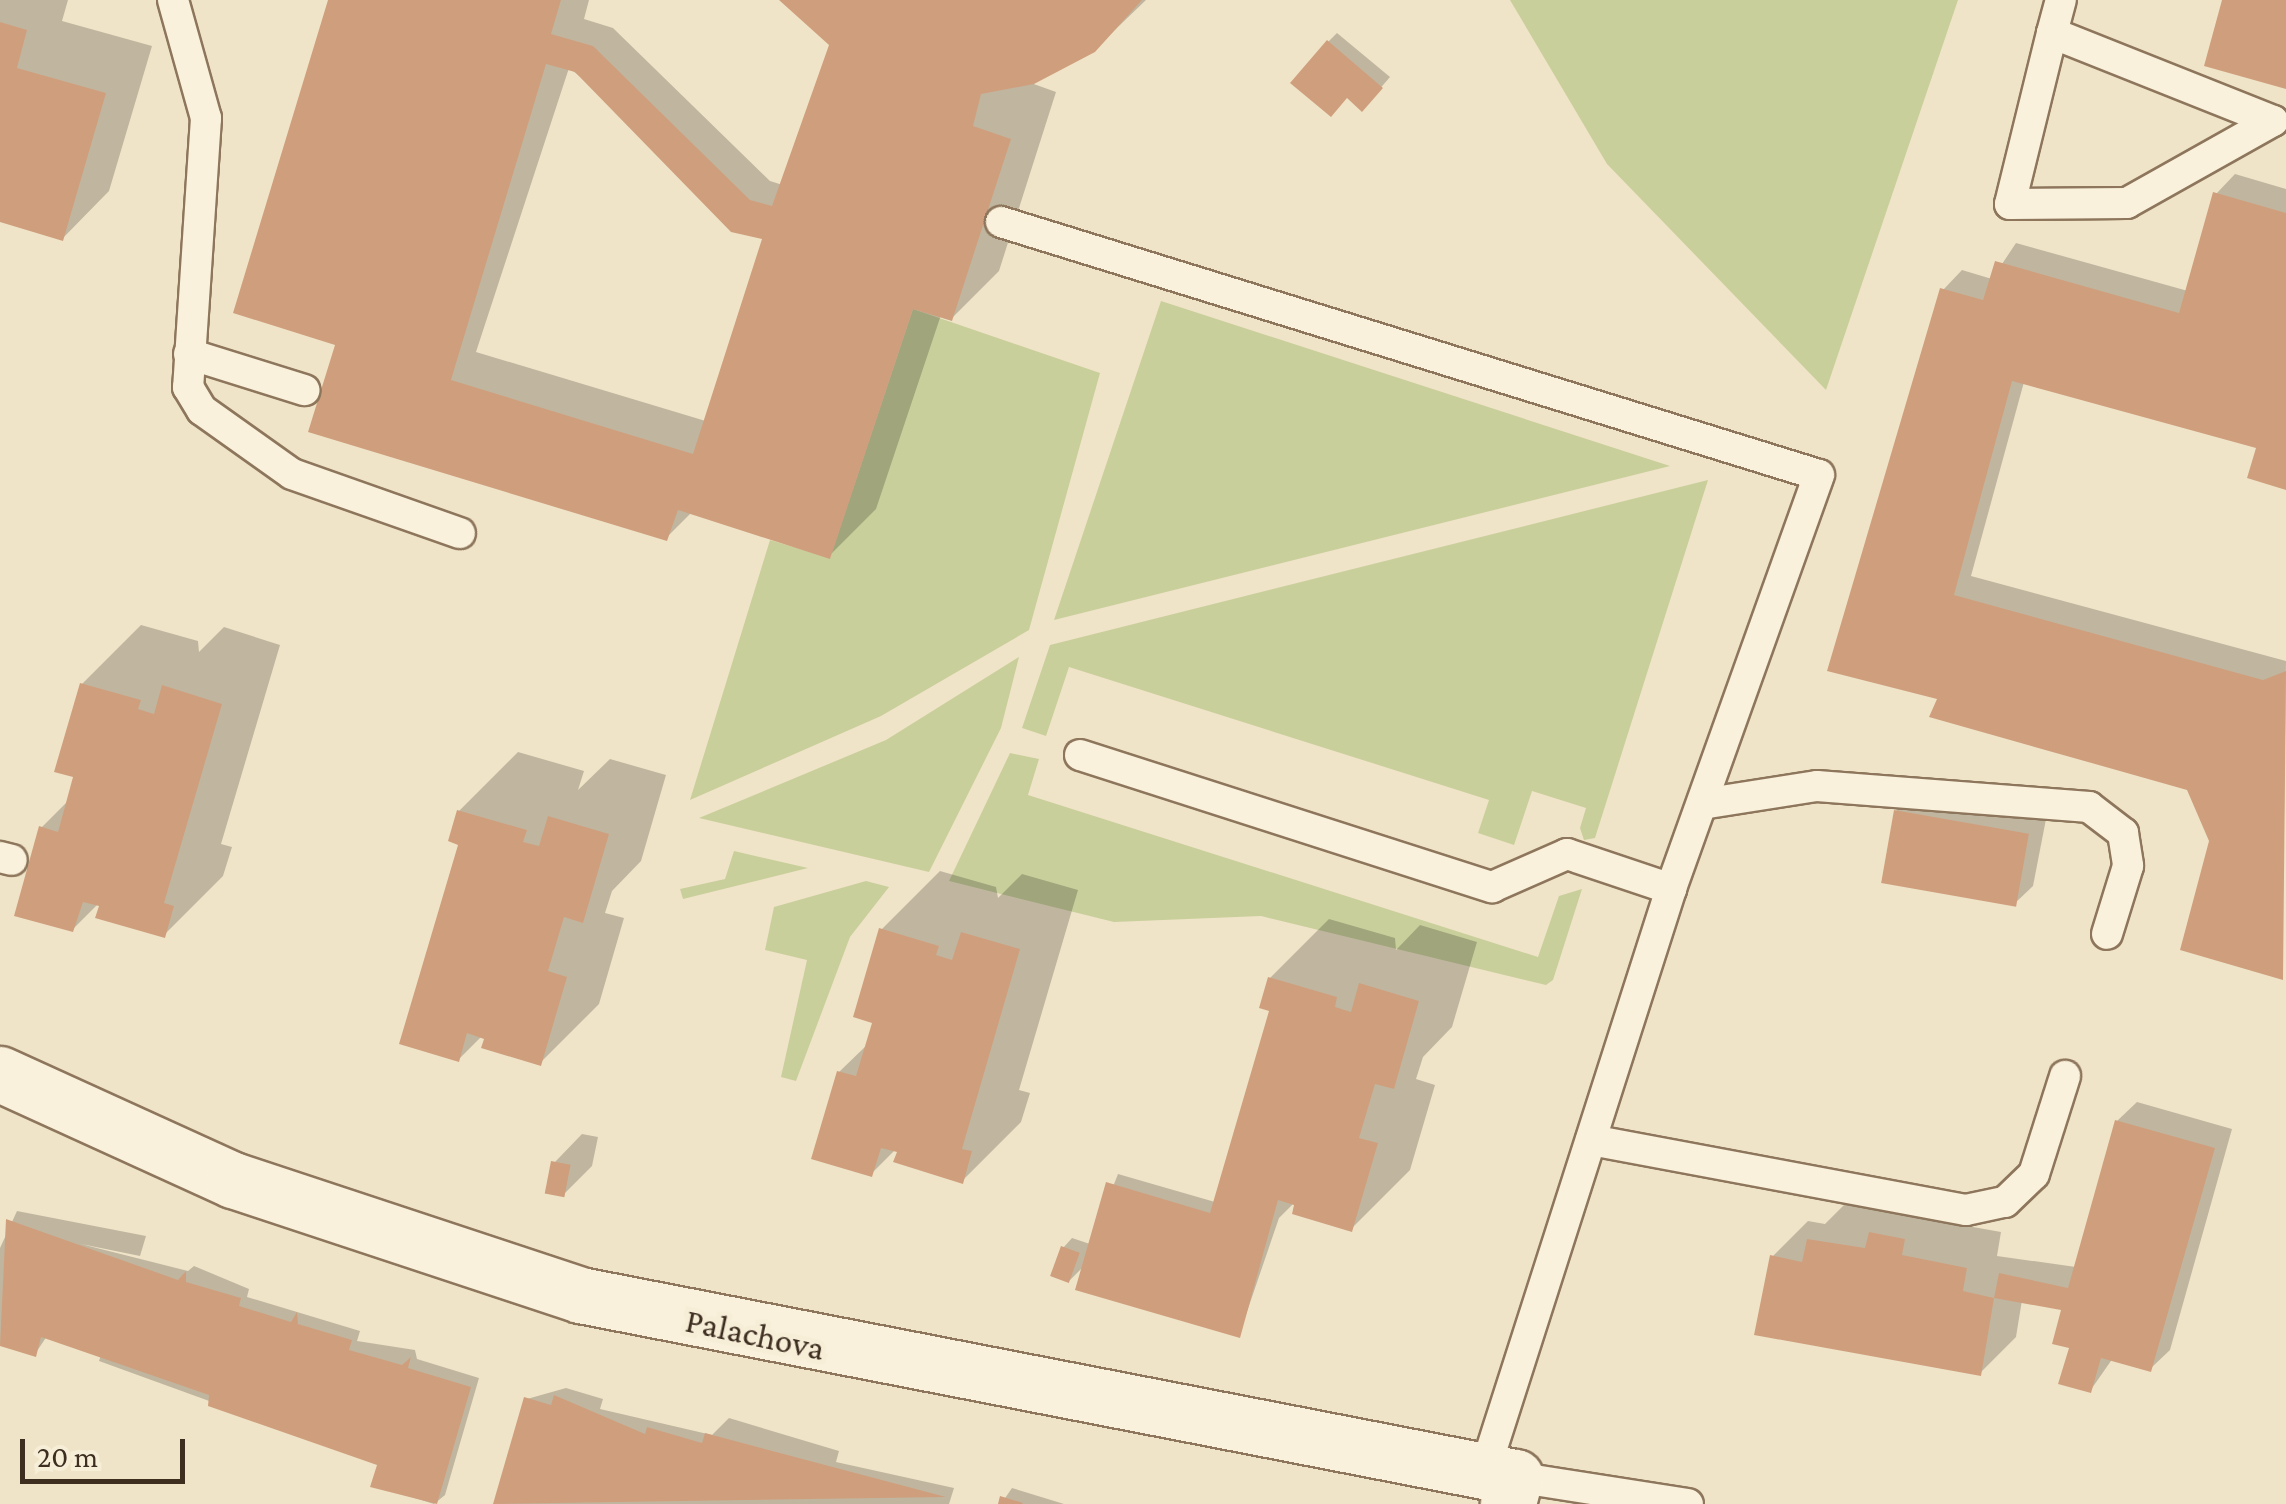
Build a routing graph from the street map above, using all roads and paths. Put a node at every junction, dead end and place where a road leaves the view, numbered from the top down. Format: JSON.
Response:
{"nodes":[{"id":1,"x":173,"y":0,"type":"edge"},
{"id":2,"x":2060,"y":0,"type":"edge"},
{"id":3,"x":2052,"y":33,"type":"junction"},
{"id":4,"x":1001,"y":222,"type":"dead end"},
{"id":5,"x":188,"y":354,"type":"junction"},
{"id":6,"x":304,"y":390,"type":"dead end"},
{"id":7,"x":460,"y":533,"type":"dead end"},
{"id":8,"x":1080,"y":755,"type":"dead end"},
{"id":9,"x":1702,"y":804,"type":"junction"},
{"id":10,"x":1671,"y":889,"type":"junction"},
{"id":11,"x":2107,"y":934,"type":"dead end"},
{"id":12,"x":0,"y":1074,"type":"edge"},
{"id":13,"x":2065,"y":1076,"type":"dead end"},
{"id":14,"x":1591,"y":1140,"type":"junction"},
{"id":15,"x":1502,"y":1485,"type":"edge"},
{"id":16,"x":1688,"y":1504,"type":"edge"}],
"edges":[{"from":1,"to":5,"type":"lane"},
{"from":2,"to":3,"type":"lane"},
{"from":3,"to":3,"type":"lane"},
{"from":4,"to":9,"type":"lane"},
{"from":5,"to":6,"type":"lane"},
{"from":5,"to":7,"type":"lane"},
{"from":8,"to":10,"type":"lane"},
{"from":9,"to":10,"type":"lane"},
{"from":9,"to":11,"type":"lane"},
{"from":10,"to":14,"type":"lane"},
{"from":12,"to":15,"type":"street","name":"Palachova"},
{"from":13,"to":14,"type":"lane"},
{"from":14,"to":15,"type":"lane"},
{"from":15,"to":16,"type":"lane"}]}
